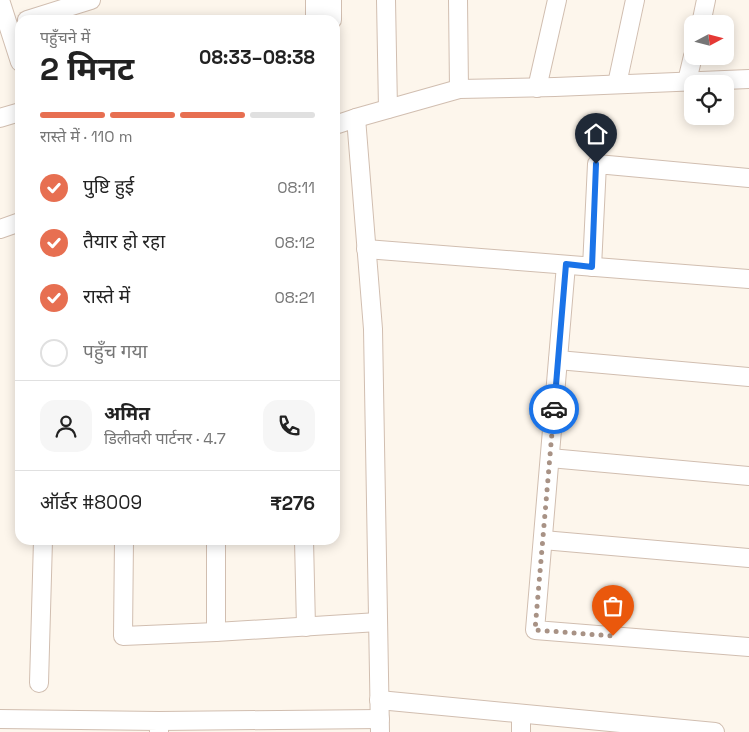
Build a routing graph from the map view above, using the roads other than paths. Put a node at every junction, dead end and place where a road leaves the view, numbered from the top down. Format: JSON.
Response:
{"nodes":[{"id":1,"x":0,"y":0,"type":"edge"},
{"id":2,"x":91,"y":0,"type":"edge"},
{"id":3,"x":315,"y":0,"type":"edge"},
{"id":4,"x":332,"y":0,"type":"edge"},
{"id":5,"x":386,"y":0,"type":"edge"},
{"id":6,"x":458,"y":0,"type":"edge"},
{"id":7,"x":557,"y":0,"type":"edge"},
{"id":8,"x":635,"y":0,"type":"edge"},
{"id":9,"x":706,"y":0,"type":"edge"},
{"id":10,"x":43,"y":15,"type":"edge"},
{"id":11,"x":315,"y":15,"type":"edge"},
{"id":12,"x":332,"y":15,"type":"edge"},
{"id":13,"x":703,"y":15,"type":"edge"},
{"id":14,"x":9,"y":25,"type":"edge"},
{"id":15,"x":15,"y":45,"type":"edge"},
{"id":16,"x":749,"y":79,"type":"edge"},
{"id":17,"x":734,"y":80,"type":"edge"},
{"id":18,"x":684,"y":82,"type":"edge"},
{"id":19,"x":617,"y":84,"type":"junction"},
{"id":20,"x":537,"y":88,"type":"junction"},
{"id":21,"x":459,"y":89,"type":"junction"},
{"id":22,"x":388,"y":110,"type":"junction"},
{"id":23,"x":15,"y":114,"type":"edge"},
{"id":24,"x":0,"y":118,"type":"edge"},
{"id":25,"x":356,"y":118,"type":"junction"},
{"id":26,"x":340,"y":123,"type":"edge"},
{"id":27,"x":749,"y":178,"type":"edge"},
{"id":28,"x":15,"y":224,"type":"edge"},
{"id":29,"x":0,"y":229,"type":"edge"},
{"id":30,"x":366,"y":249,"type":"junction"},
{"id":31,"x":566,"y":264,"type":"junction"},
{"id":32,"x":592,"y":267,"type":"junction"},
{"id":33,"x":749,"y":279,"type":"edge"},
{"id":34,"x":558,"y":360,"type":"junction"},
{"id":35,"x":749,"y":377,"type":"edge"},
{"id":36,"x":550,"y":458,"type":"junction"},
{"id":37,"x":749,"y":476,"type":"edge"},
{"id":38,"x":543,"y":540,"type":"junction"},
{"id":39,"x":42,"y":545,"type":"edge"},
{"id":40,"x":124,"y":545,"type":"edge"},
{"id":41,"x":216,"y":545,"type":"edge"},
{"id":42,"x":304,"y":545,"type":"edge"},
{"id":43,"x":749,"y":558,"type":"edge"},
{"id":44,"x":378,"y":622,"type":"junction"},
{"id":45,"x":306,"y":627,"type":"junction"},
{"id":46,"x":216,"y":632,"type":"junction"},
{"id":47,"x":749,"y":647,"type":"edge"},
{"id":48,"x":39,"y":683,"type":"dead end"},
{"id":49,"x":379,"y":700,"type":"junction"},
{"id":50,"x":521,"y":714,"type":"junction"},
{"id":51,"x":0,"y":719,"type":"edge"},
{"id":52,"x":380,"y":725,"type":"edge"},
{"id":53,"x":159,"y":727,"type":"edge"},
{"id":54,"x":696,"y":731,"type":"edge"},
{"id":55,"x":521,"y":732,"type":"edge"},
{"id":56,"x":715,"y":732,"type":"edge"}],
"edges":[{"from":1,"to":14,"type":"street"},
{"from":2,"to":10,"type":"street"},
{"from":3,"to":11,"type":"street"},
{"from":4,"to":12,"type":"street"},
{"from":5,"to":22,"type":"street"},
{"from":6,"to":21,"type":"street"},
{"from":7,"to":20,"type":"street"},
{"from":8,"to":19,"type":"street"},
{"from":9,"to":13,"type":"street"},
{"from":14,"to":15,"type":"street"},
{"from":16,"to":17,"type":"street"},
{"from":18,"to":19,"type":"street"},
{"from":19,"to":20,"type":"street"},
{"from":20,"to":21,"type":"street"},
{"from":21,"to":22,"type":"street"},
{"from":22,"to":25,"type":"street"},
{"from":23,"to":24,"type":"street"},
{"from":25,"to":26,"type":"street"},
{"from":25,"to":30,"type":"street"},
{"from":27,"to":32,"type":"street"},
{"from":28,"to":29,"type":"street"},
{"from":30,"to":31,"type":"street"},
{"from":30,"to":44,"type":"street"},
{"from":31,"to":32,"type":"street"},
{"from":31,"to":34,"type":"street"},
{"from":32,"to":33,"type":"street"},
{"from":34,"to":35,"type":"street"},
{"from":34,"to":36,"type":"street"},
{"from":36,"to":37,"type":"street"},
{"from":36,"to":38,"type":"street"},
{"from":38,"to":43,"type":"street"},
{"from":38,"to":47,"type":"street"},
{"from":39,"to":48,"type":"street"},
{"from":40,"to":46,"type":"street"},
{"from":41,"to":46,"type":"street"},
{"from":42,"to":45,"type":"street"},
{"from":44,"to":45,"type":"street"},
{"from":44,"to":49,"type":"street"},
{"from":45,"to":46,"type":"street"},
{"from":49,"to":50,"type":"street"},
{"from":49,"to":52,"type":"street"},
{"from":50,"to":54,"type":"street"},
{"from":50,"to":55,"type":"street"},
{"from":51,"to":53,"type":"street"},
{"from":52,"to":53,"type":"street"},
{"from":54,"to":56,"type":"street"}]}
